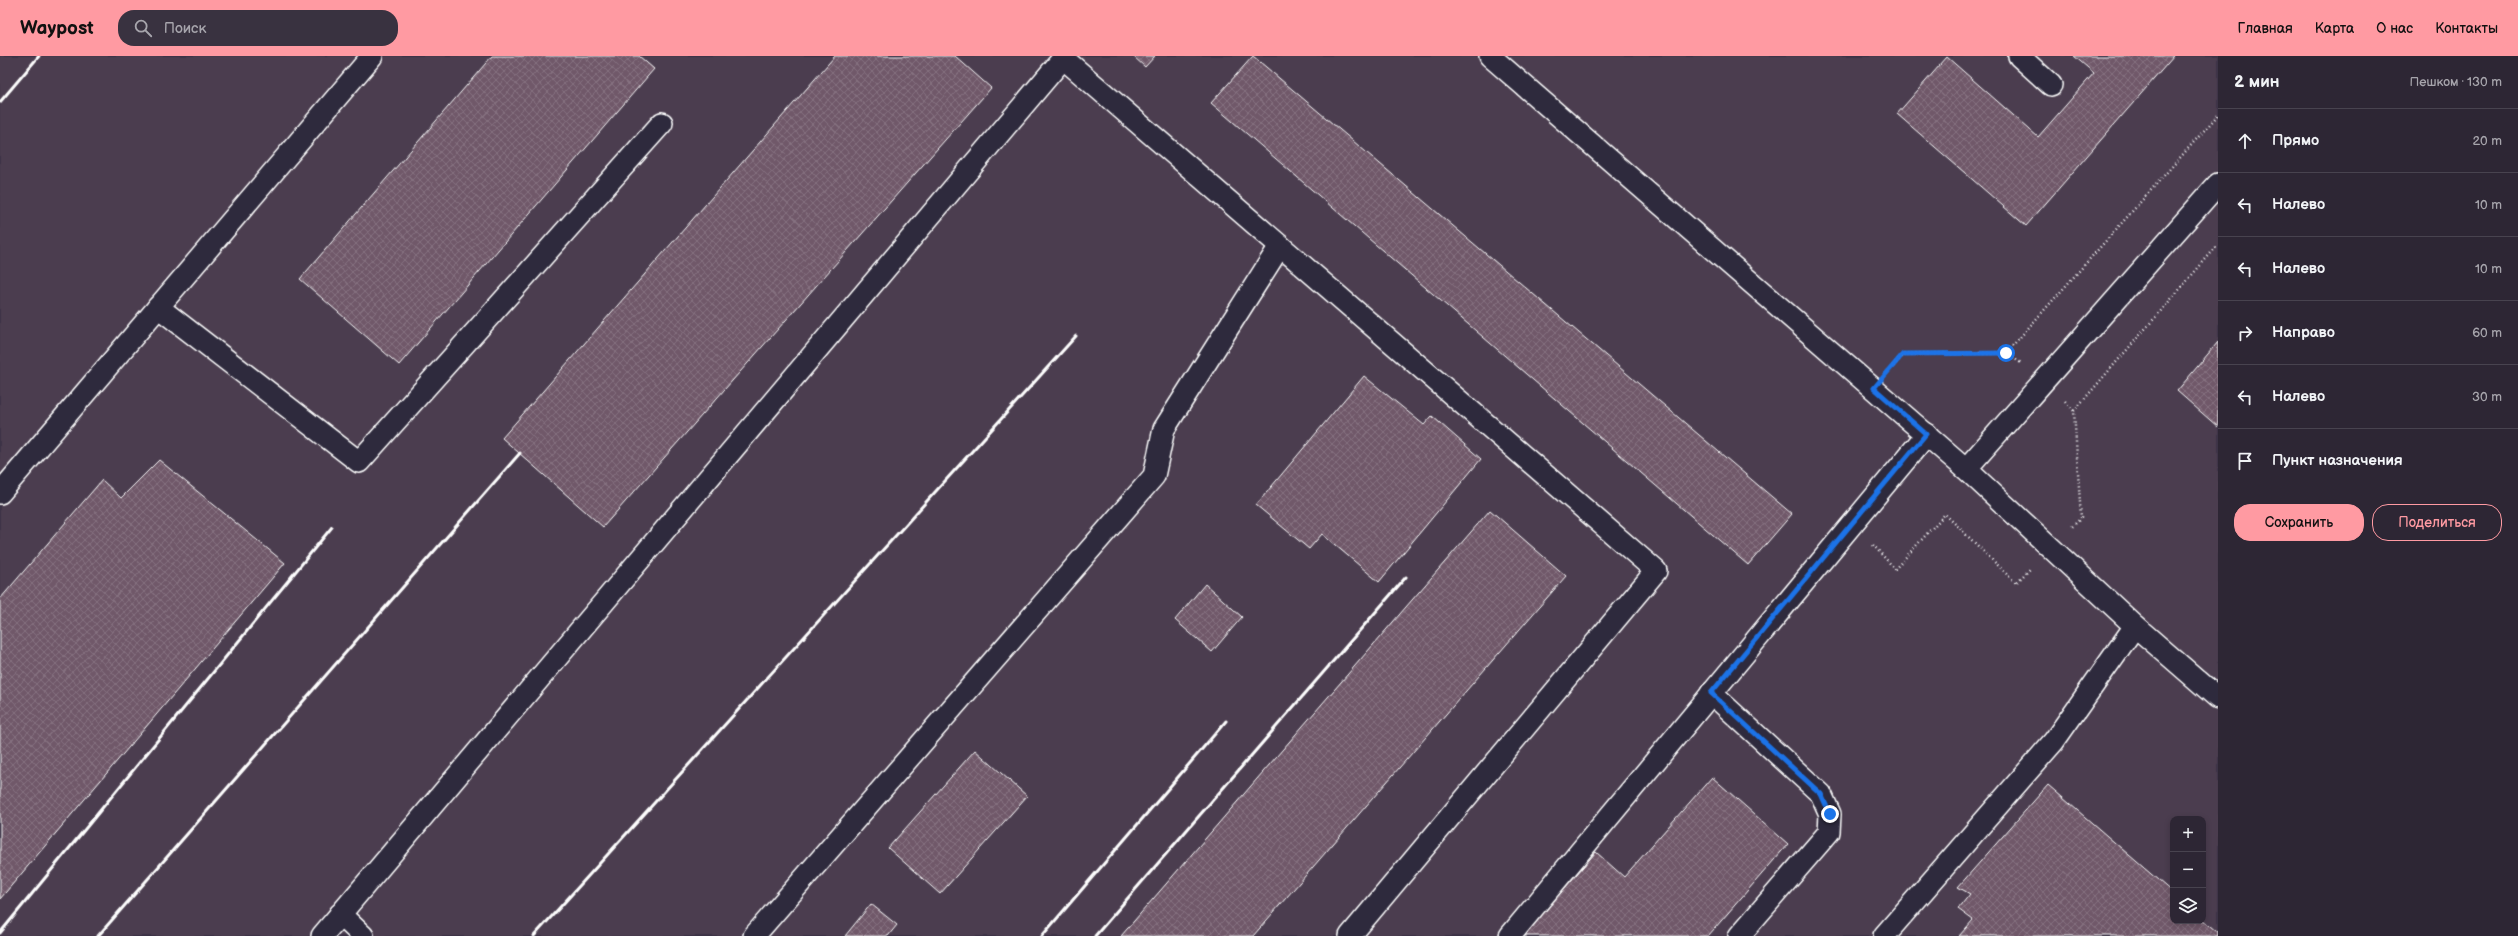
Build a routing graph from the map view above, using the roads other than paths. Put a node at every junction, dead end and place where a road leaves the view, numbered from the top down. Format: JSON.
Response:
{"nodes":[{"id":1,"x":372,"y":56,"type":"edge"},
{"id":2,"x":1490,"y":56,"type":"edge"},
{"id":3,"x":2019,"y":56,"type":"edge"},
{"id":4,"x":1064,"y":57,"type":"edge"},
{"id":5,"x":2051,"y":85,"type":"dead end"},
{"id":6,"x":662,"y":123,"type":"dead end"},
{"id":7,"x":2218,"y":184,"type":"edge"},
{"id":8,"x":1280,"y":246,"type":"junction"},
{"id":9,"x":158,"y":308,"type":"junction"},
{"id":10,"x":1926,"y":434,"type":"junction"},
{"id":11,"x":1966,"y":469,"type":"junction"},
{"id":12,"x":0,"y":493,"type":"edge"},
{"id":13,"x":2134,"y":626,"type":"junction"},
{"id":14,"x":1711,"y":693,"type":"junction"},
{"id":15,"x":2218,"y":698,"type":"edge"},
{"id":16,"x":340,"y":914,"type":"junction"},
{"id":17,"x":322,"y":936,"type":"edge"},
{"id":18,"x":363,"y":936,"type":"edge"},
{"id":19,"x":754,"y":936,"type":"edge"},
{"id":20,"x":1350,"y":936,"type":"edge"},
{"id":21,"x":1510,"y":936,"type":"edge"},
{"id":22,"x":1739,"y":936,"type":"edge"},
{"id":23,"x":1884,"y":936,"type":"edge"}],
"edges":[{"from":1,"to":9,"type":"lane"},
{"from":2,"to":10,"type":"lane"},
{"from":3,"to":5,"type":"lane"},
{"from":4,"to":8,"type":"lane"},
{"from":4,"to":16,"type":"lane"},
{"from":6,"to":9,"type":"lane"},
{"from":7,"to":11,"type":"lane"},
{"from":8,"to":19,"type":"lane"},
{"from":8,"to":20,"type":"lane"},
{"from":9,"to":12,"type":"lane"},
{"from":10,"to":11,"type":"lane"},
{"from":10,"to":14,"type":"lane"},
{"from":11,"to":13,"type":"lane"},
{"from":13,"to":15,"type":"lane"},
{"from":13,"to":23,"type":"lane"},
{"from":14,"to":21,"type":"lane"},
{"from":14,"to":22,"type":"lane"},
{"from":16,"to":17,"type":"lane"},
{"from":16,"to":18,"type":"lane"}]}
